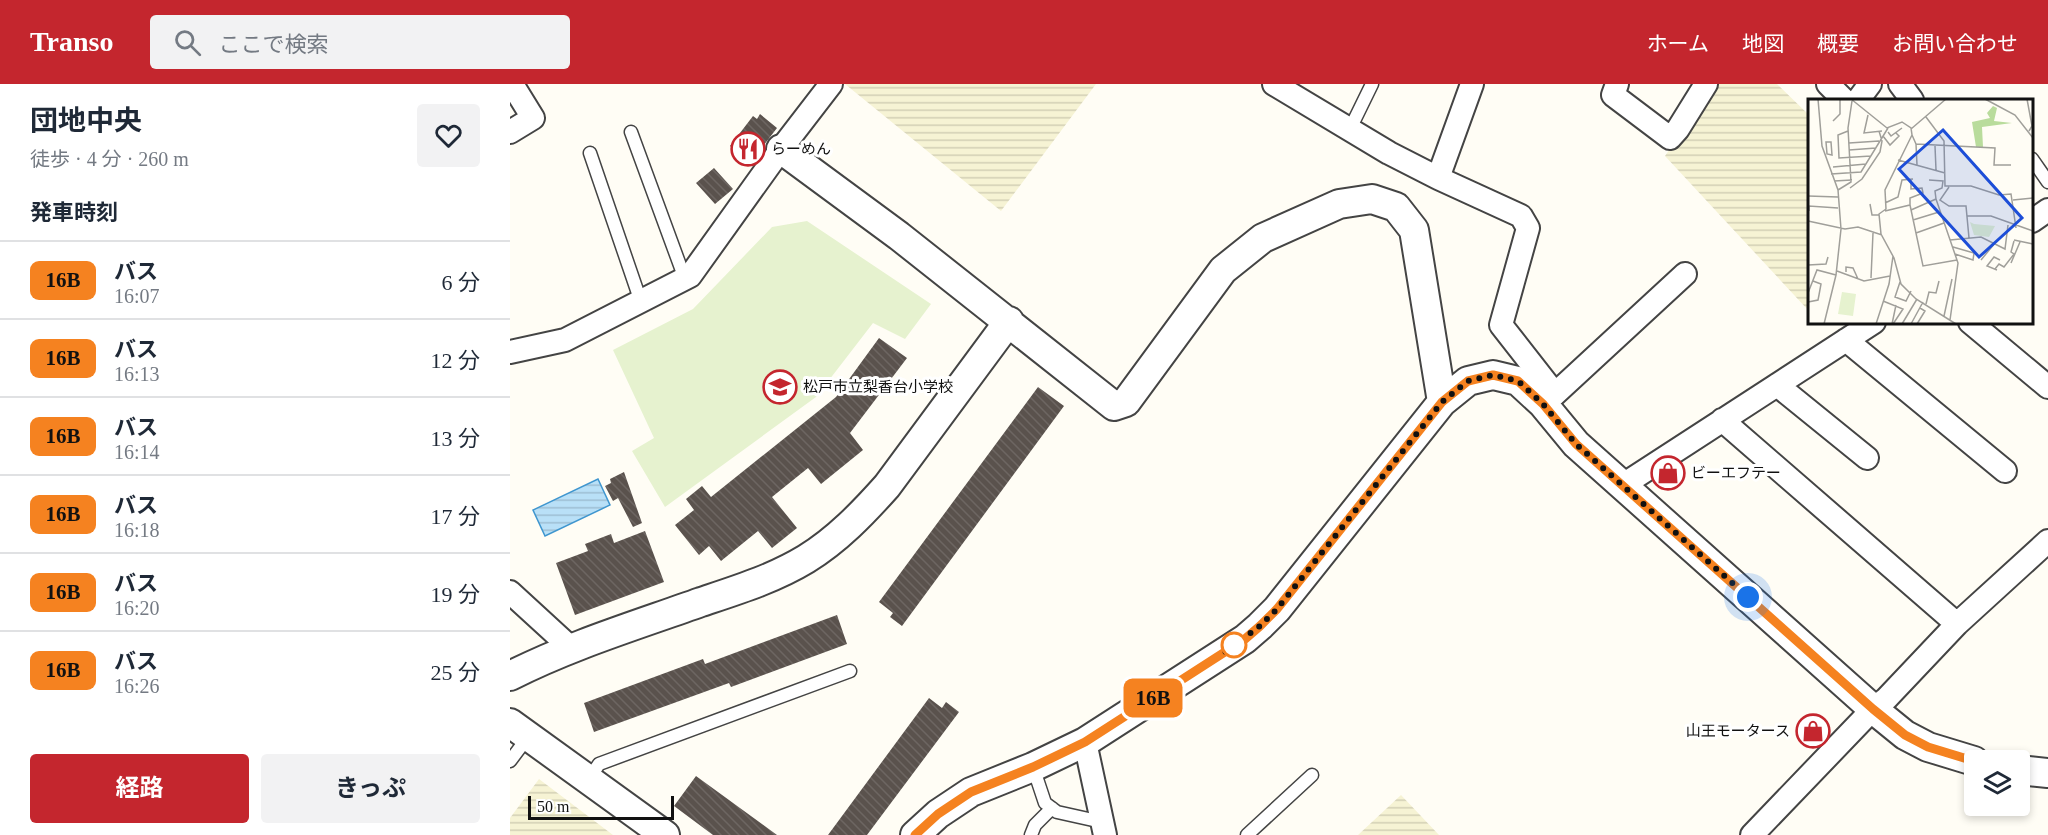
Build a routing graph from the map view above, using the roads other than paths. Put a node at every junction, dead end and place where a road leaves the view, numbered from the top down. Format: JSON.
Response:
{"nodes":[{"id":1,"x":512,"y":84,"type":"edge"},
{"id":2,"x":831,"y":84,"type":"edge"},
{"id":3,"x":1372,"y":84,"type":"edge"},
{"id":4,"x":1472,"y":84,"type":"edge"},
{"id":5,"x":1617,"y":84,"type":"edge"},
{"id":6,"x":1706,"y":84,"type":"edge"},
{"id":7,"x":1828,"y":84,"type":"edge"},
{"id":8,"x":1870,"y":84,"type":"edge"},
{"id":9,"x":1900,"y":84,"type":"edge"},
{"id":10,"x":1284,"y":86,"type":"edge"},
{"id":11,"x":1843,"y":99,"type":"edge"},
{"id":12,"x":1859,"y":99,"type":"edge"},
{"id":13,"x":1911,"y":99,"type":"edge"},
{"id":14,"x":1350,"y":129,"type":"junction"},
{"id":15,"x":510,"y":132,"type":"edge"},
{"id":16,"x":631,"y":132,"type":"dead end"},
{"id":17,"x":781,"y":149,"type":"junction"},
{"id":18,"x":590,"y":153,"type":"dead end"},
{"id":19,"x":2033,"y":162,"type":"edge"},
{"id":20,"x":1438,"y":178,"type":"junction"},
{"id":21,"x":2048,"y":182,"type":"edge"},
{"id":22,"x":2048,"y":210,"type":"edge"},
{"id":23,"x":2033,"y":220,"type":"edge"},
{"id":24,"x":1685,"y":274,"type":"dead end"},
{"id":25,"x":685,"y":279,"type":"junction"},
{"id":26,"x":640,"y":302,"type":"junction"},
{"id":27,"x":1009,"y":321,"type":"junction"},
{"id":28,"x":1871,"y":324,"type":"edge"},
{"id":29,"x":1972,"y":324,"type":"edge"},
{"id":30,"x":1846,"y":340,"type":"junction"},
{"id":31,"x":510,"y":352,"type":"edge"},
{"id":32,"x":1777,"y":385,"type":"junction"},
{"id":33,"x":2048,"y":387,"type":"edge"},
{"id":34,"x":1549,"y":399,"type":"junction"},
{"id":35,"x":1442,"y":402,"type":"junction"},
{"id":36,"x":1722,"y":420,"type":"junction"},
{"id":37,"x":1867,"y":458,"type":"dead end"},
{"id":38,"x":2006,"y":471,"type":"dead end"},
{"id":39,"x":1623,"y":485,"type":"junction"},
{"id":40,"x":2048,"y":541,"type":"edge"},
{"id":41,"x":510,"y":592,"type":"edge"},
{"id":42,"x":1957,"y":624,"type":"junction"},
{"id":43,"x":571,"y":648,"type":"junction"},
{"id":44,"x":850,"y":671,"type":"dead end"},
{"id":45,"x":510,"y":676,"type":"edge"},
{"id":46,"x":1873,"y":709,"type":"junction"},
{"id":47,"x":519,"y":730,"type":"edge"},
{"id":48,"x":1085,"y":742,"type":"junction"},
{"id":49,"x":1964,"y":758,"type":"edge"},
{"id":50,"x":510,"y":761,"type":"edge"},
{"id":51,"x":1033,"y":767,"type":"junction"},
{"id":52,"x":2030,"y":771,"type":"edge"},
{"id":53,"x":2048,"y":773,"type":"edge"},
{"id":54,"x":1312,"y":775,"type":"dead end"},
{"id":55,"x":588,"y":780,"type":"junction"},
{"id":56,"x":1052,"y":808,"type":"junction"},
{"id":57,"x":1103,"y":829,"type":"edge"},
{"id":58,"x":665,"y":835,"type":"edge"},
{"id":59,"x":916,"y":835,"type":"edge"},
{"id":60,"x":1031,"y":835,"type":"edge"},
{"id":61,"x":1247,"y":835,"type":"edge"},
{"id":62,"x":1752,"y":835,"type":"edge"}],
"edges":[{"from":1,"to":15,"type":"street"},
{"from":2,"to":17,"type":"street"},
{"from":3,"to":14,"type":"lane"},
{"from":4,"to":20,"type":"street"},
{"from":5,"to":6,"type":"street"},
{"from":7,"to":11,"type":"street"},
{"from":8,"to":12,"type":"street"},
{"from":9,"to":13,"type":"street"},
{"from":10,"to":14,"type":"street"},
{"from":14,"to":20,"type":"street"},
{"from":16,"to":25,"type":"lane"},
{"from":17,"to":25,"type":"street"},
{"from":17,"to":27,"type":"street"},
{"from":18,"to":26,"type":"lane"},
{"from":19,"to":21,"type":"lane"},
{"from":20,"to":34,"type":"street"},
{"from":22,"to":23,"type":"street"},
{"from":24,"to":34,"type":"street"},
{"from":25,"to":26,"type":"street"},
{"from":26,"to":31,"type":"street"},
{"from":27,"to":35,"type":"street"},
{"from":27,"to":43,"type":"street"},
{"from":28,"to":30,"type":"street"},
{"from":29,"to":33,"type":"street"},
{"from":30,"to":32,"type":"street"},
{"from":30,"to":38,"type":"street"},
{"from":32,"to":36,"type":"street"},
{"from":32,"to":37,"type":"street"},
{"from":34,"to":35,"type":"street"},
{"from":34,"to":39,"type":"street"},
{"from":35,"to":48,"type":"street"},
{"from":36,"to":39,"type":"street"},
{"from":36,"to":42,"type":"street"},
{"from":39,"to":46,"type":"street"},
{"from":40,"to":42,"type":"street"},
{"from":41,"to":43,"type":"street"},
{"from":42,"to":46,"type":"street"},
{"from":43,"to":45,"type":"street"},
{"from":44,"to":55,"type":"lane"},
{"from":46,"to":49,"type":"street"},
{"from":46,"to":62,"type":"street"},
{"from":47,"to":50,"type":"lane"},
{"from":47,"to":55,"type":"street"},
{"from":48,"to":51,"type":"street"},
{"from":48,"to":57,"type":"street"},
{"from":51,"to":56,"type":"lane"},
{"from":51,"to":59,"type":"street"},
{"from":52,"to":53,"type":"street"},
{"from":54,"to":61,"type":"lane"},
{"from":55,"to":58,"type":"street"},
{"from":56,"to":57,"type":"lane"},
{"from":56,"to":60,"type":"lane"}]}
